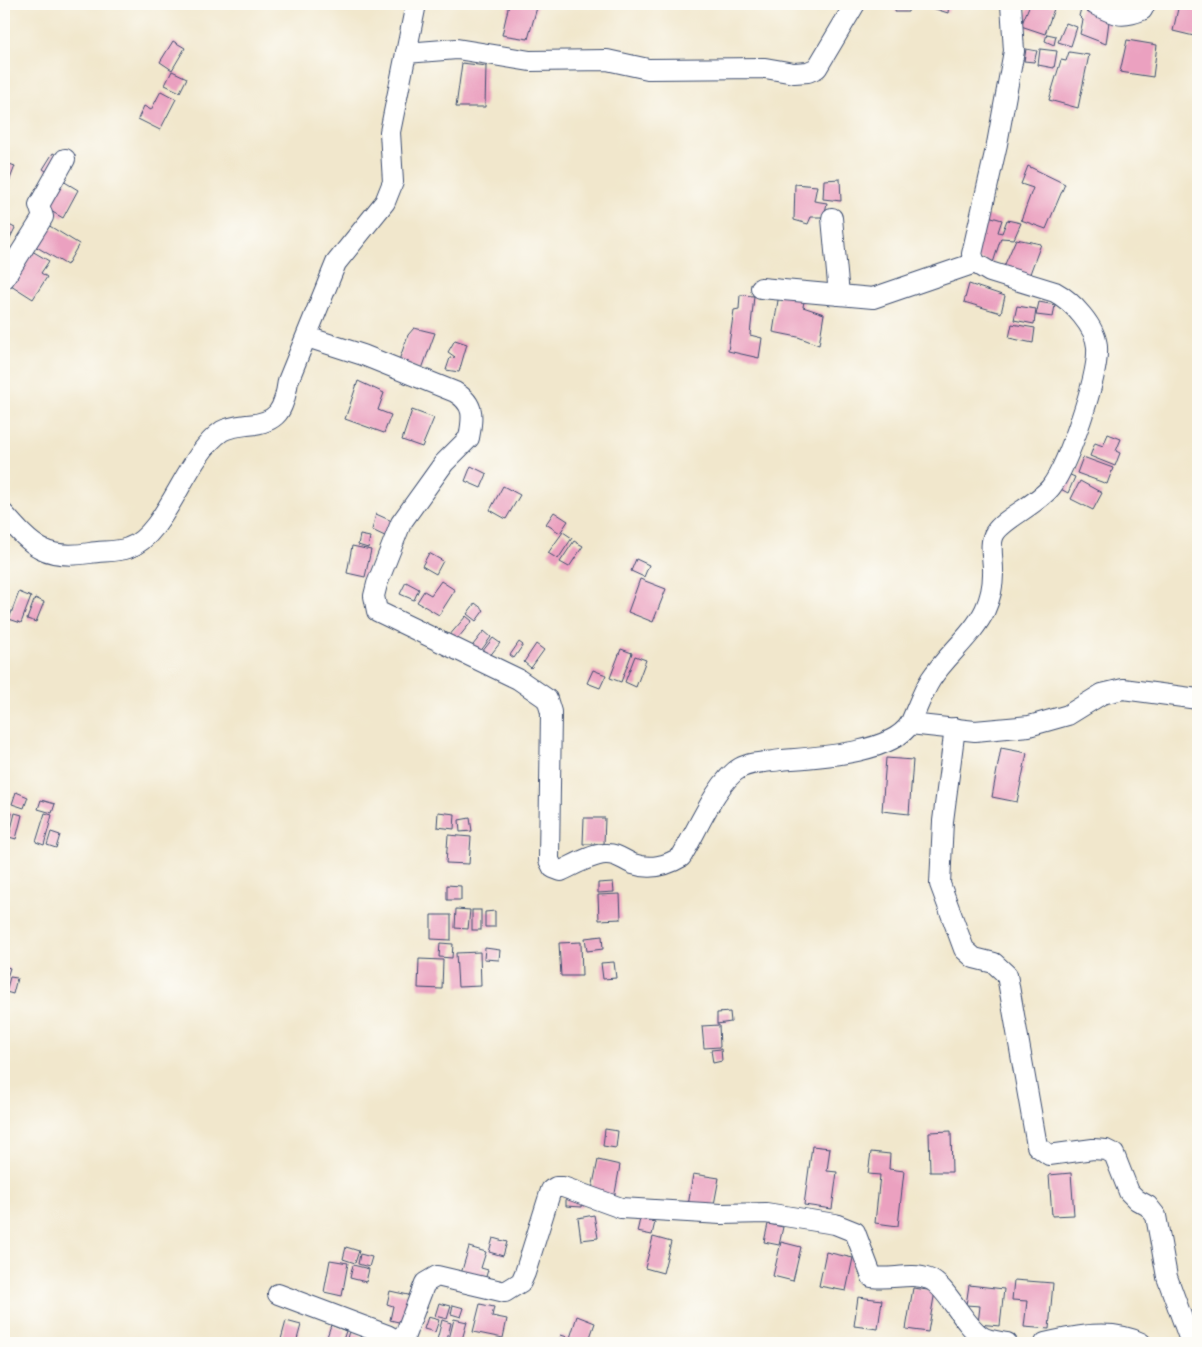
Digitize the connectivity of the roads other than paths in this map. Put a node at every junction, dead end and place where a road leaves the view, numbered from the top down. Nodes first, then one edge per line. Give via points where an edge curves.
1 (416, 4) edge
2 (855, 4) edge
3 (1011, 4) edge
4 (1094, 4) edge
5 (1145, 4) edge
6 (406, 53) junction
7 (65, 159) dead end
8 (832, 218) dead end
9 (974, 263) junction
10 (4, 279) edge
11 (761, 288) dead end
12 (839, 295) junction
13 (307, 337) junction
14 (4, 514) edge
15 (1198, 699) edge
16 (910, 724) junction
17 (954, 728) junction
18 (278, 1294) dead end
19 (402, 1343) edge
20 (1007, 1343) edge
21 (1045, 1343) edge
22 (1141, 1343) edge
23 (1191, 1343) edge

1 - 6 street
2 - 6 street via 817,68 808,72 765,68 648,69 607,60 530,61 457,49
3 - 9 street via 1014,51 998,144 973,243
4 - 5 street via 1115,14 1129,16 1142,10
6 - 13 street via 390,132 393,182 385,202 336,262
7 - 10 street via 39,205 43,217
8 - 12 street
9 - 12 street via 882,297
9 - 16 street via 990,272 1064,297 1093,332 1096,360 1082,422 1054,482 1036,501 996,531 992,541 992,582 984,612 931,680
11 - 12 street
13 - 14 street via 288,381 280,412 272,420 222,431 198,456 147,537 128,548 66,557 45,551 24,538
13 - 16 street via 363,355 467,399 471,410 469,438 444,464 400,523 377,584 374,604 377,611 518,679 547,699 551,712 549,860 553,868 561,871 604,854 620,856 632,864 652,868 670,863 681,856 727,778 741,767 859,750 898,738
15 - 17 street via 1123,689 1102,694 1068,715 1029,726 975,732
16 - 17 street
17 - 23 street via 943,821 940,884 964,949 974,958 994,963 1007,975 1037,1146 1049,1155 1093,1149 1114,1154 1129,1192 1156,1216 1167,1277
18 - 19 street
19 - 20 street via 430,1278 437,1276 505,1292 521,1282 533,1254 551,1190 563,1187 621,1208 766,1214 835,1224 855,1232 872,1278 887,1280 911,1275 931,1279 982,1337
21 - 22 street via 1102,1334 1130,1337

